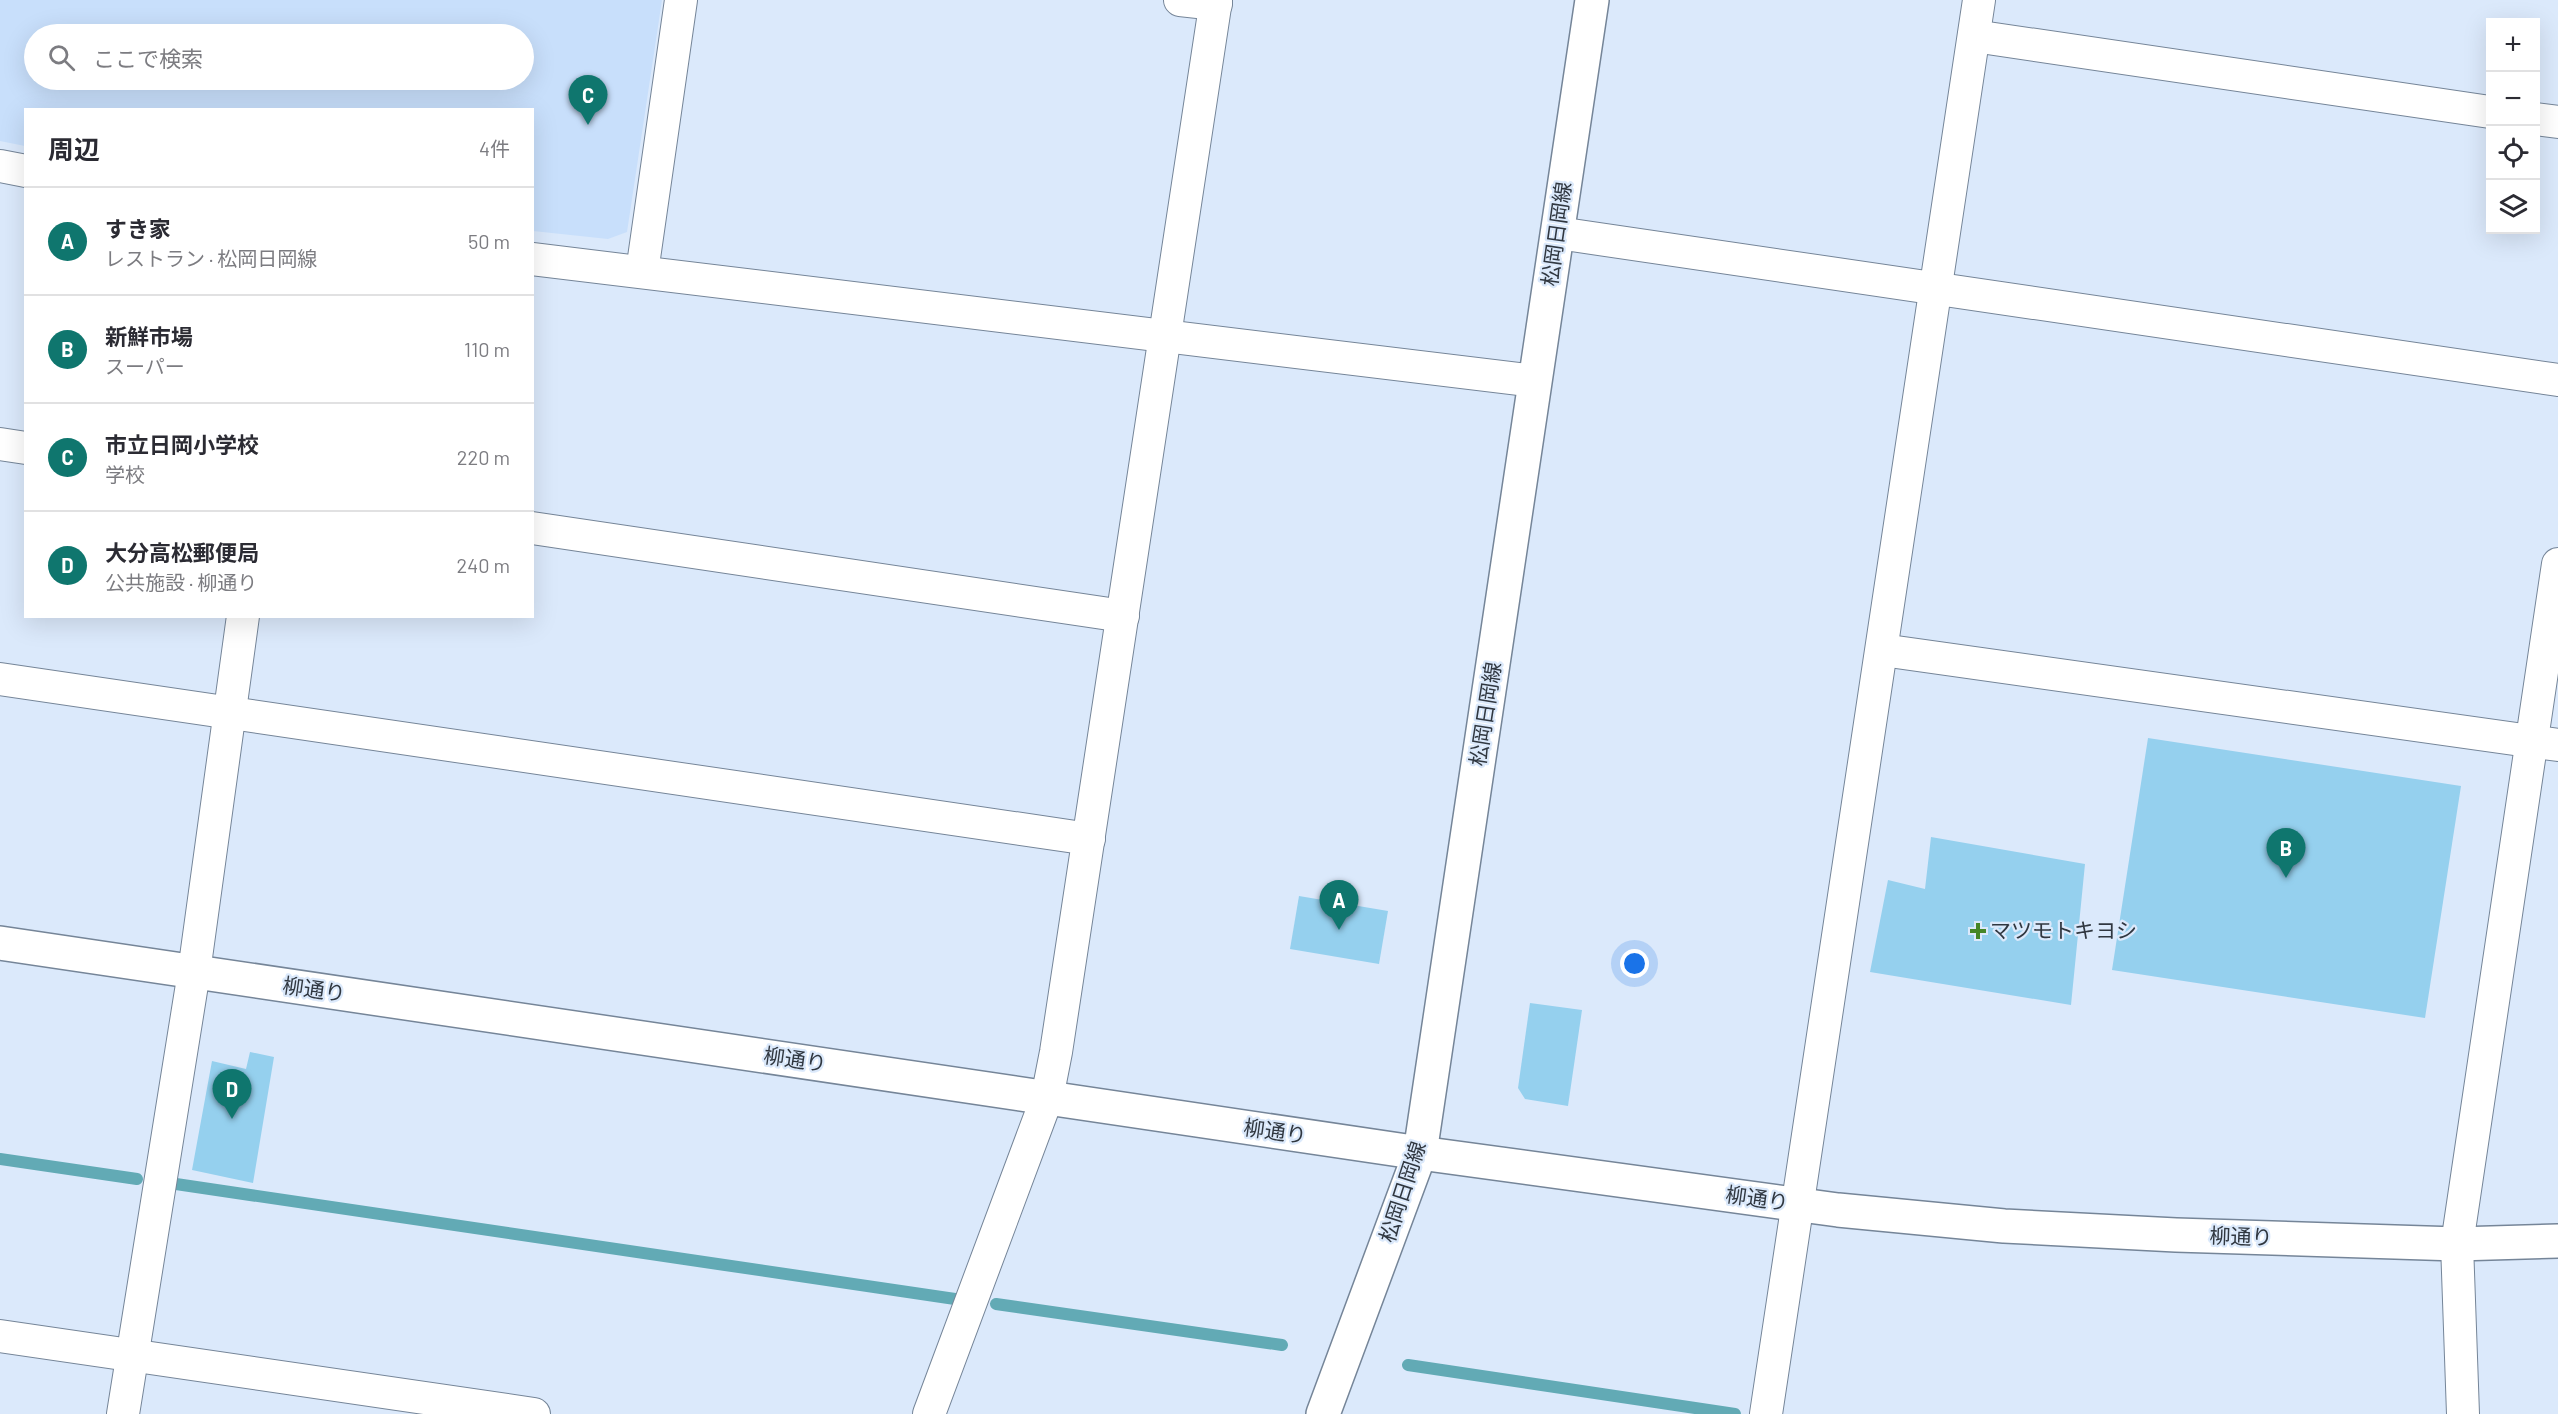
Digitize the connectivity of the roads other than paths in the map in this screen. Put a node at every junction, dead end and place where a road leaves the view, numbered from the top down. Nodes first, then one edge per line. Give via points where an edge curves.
1 (681, 0) edge
2 (1180, 0) edge
3 (1592, 0) edge
4 (1979, 0) edge
5 (1216, 2) edge
6 (1974, 36) junction
7 (2486, 111) edge
8 (2540, 120) edge
9 (2558, 122) edge
10 (0, 165) edge
11 (24, 171) edge
12 (1558, 233) junction
13 (534, 259) edge
14 (642, 272) junction
15 (1936, 288) junction
16 (1166, 336) junction
17 (2558, 380) edge
18 (1535, 381) junction
19 (0, 444) edge
20 (24, 448) edge
21 (534, 528) edge
22 (2558, 564) edge
23 (1123, 616) junction
24 (243, 618) edge
25 (1882, 650) junction
26 (0, 680) edge
27 (230, 713) junction
28 (2545, 743) edge
29 (1089, 839) junction
30 (0, 943) edge
31 (194, 972) junction
32 (1047, 1098) junction
33 (1420, 1153) junction
34 (1798, 1205) junction
35 (2558, 1241) edge
36 (2457, 1244) junction
37 (0, 1336) edge
38 (132, 1356) junction
39 (123, 1414) edge
40 (534, 1414) edge
41 (929, 1414) edge
42 (1323, 1414) edge
43 (1766, 1414) edge
44 (2463, 1414) edge

1 - 14 street
2 - 5 street
3 - 12 street, 松岡日岡線
4 - 6 street
5 - 16 street
6 - 7 street
6 - 15 street
8 - 9 street
10 - 11 street
12 - 15 street
12 - 18 street, 松岡日岡線
13 - 14 street
14 - 16 street
15 - 17 street
15 - 25 street
16 - 18 street
16 - 23 street
18 - 33 street, 松岡日岡線
19 - 20 street
21 - 23 street
22 - 28 street
23 - 29 street
24 - 27 street
25 - 28 street
25 - 34 street
26 - 27 street
27 - 29 street
27 - 31 street
28 - 36 street
29 - 32 street
30 - 31 street, 柳通り
31 - 32 street, 柳通り
31 - 38 street
32 - 33 street, 柳通り
32 - 41 street
33 - 34 street, 柳通り
33 - 42 street, 松岡日岡線
34 - 36 street, 柳通り via 2004,1226
34 - 43 street
35 - 36 street, 柳通り
36 - 44 street
37 - 38 street
38 - 39 street
38 - 40 street

